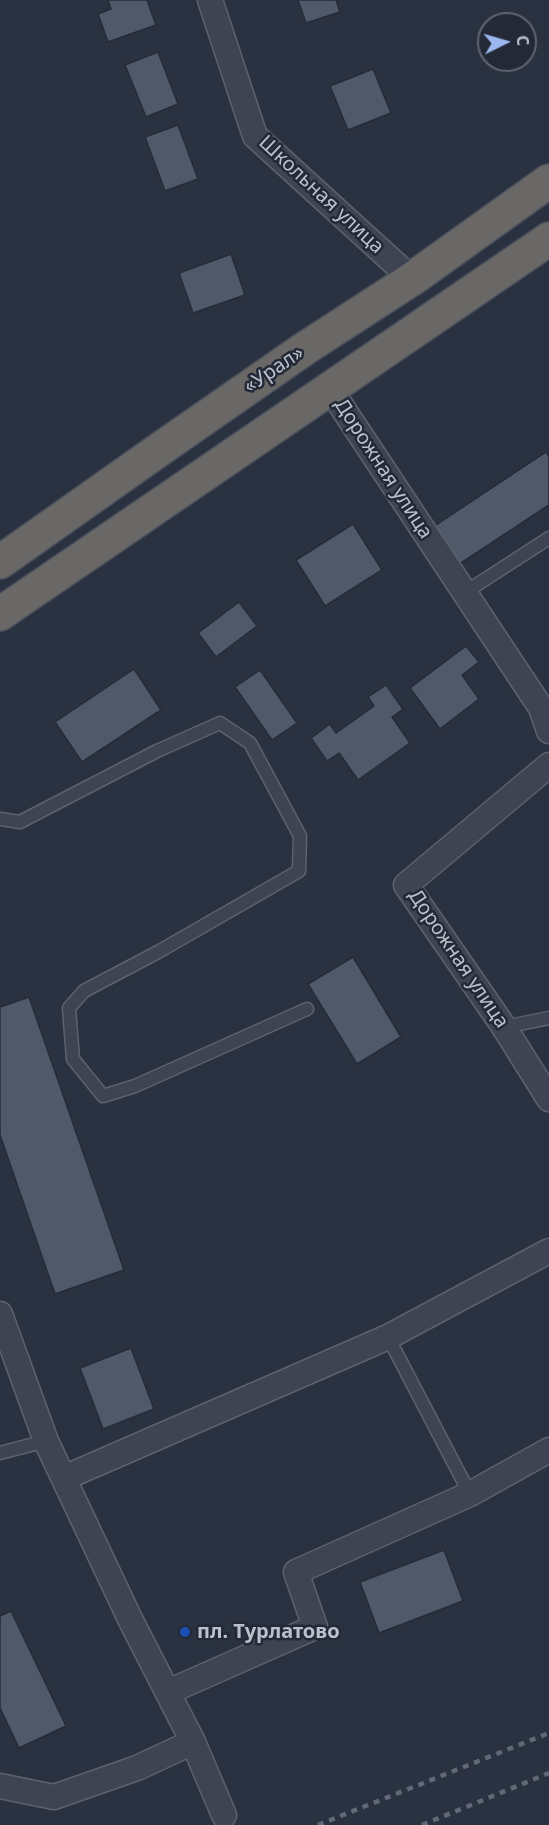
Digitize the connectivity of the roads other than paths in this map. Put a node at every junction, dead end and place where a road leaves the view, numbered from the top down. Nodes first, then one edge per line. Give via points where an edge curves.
1 (210, 0) edge
2 (549, 181) edge
3 (549, 239) edge
4 (412, 279) junction
5 (330, 389) junction
6 (549, 538) edge
7 (0, 562) edge
8 (464, 593) junction
9 (0, 614) edge
10 (545, 706) edge
11 (549, 731) edge
12 (549, 765) edge
13 (0, 819) edge
14 (307, 1009) dead end
15 (549, 1018) edge
16 (504, 1027) junction
17 (549, 1099) edge
18 (549, 1251) edge
19 (0, 1314) edge
20 (388, 1337) junction
21 (46, 1441) junction
22 (549, 1450) edge
23 (0, 1453) edge
24 (64, 1478) junction
25 (470, 1494) junction
26 (168, 1692) junction
27 (193, 1742) junction
28 (0, 1786) edge
29 (226, 1820) edge

1 - 4 street, Школьная улица via 255,136
2 - 4 highway, «Урал»
3 - 5 highway
4 - 7 highway, «Урал» via 304,349
5 - 8 street, Дорожная улица
5 - 9 highway
6 - 8 lane
8 - 10 street, Дорожная улица
10 - 11 street, Дорожная улица
12 - 16 street, Дорожная улица via 406,885
13 - 14 lane via 20,822 220,723 250,743 300,836 298,871 84,991 69,1008 73,1059 103,1096 135,1086
15 - 16 lane
16 - 17 street, Дорожная улица
18 - 20 street
19 - 21 street
20 - 24 street
20 - 25 lane
21 - 23 lane
21 - 24 street
22 - 25 street
24 - 26 street
25 - 26 street via 296,1572 315,1627
26 - 27 street
27 - 28 street via 137,1768 54,1797
27 - 29 street

